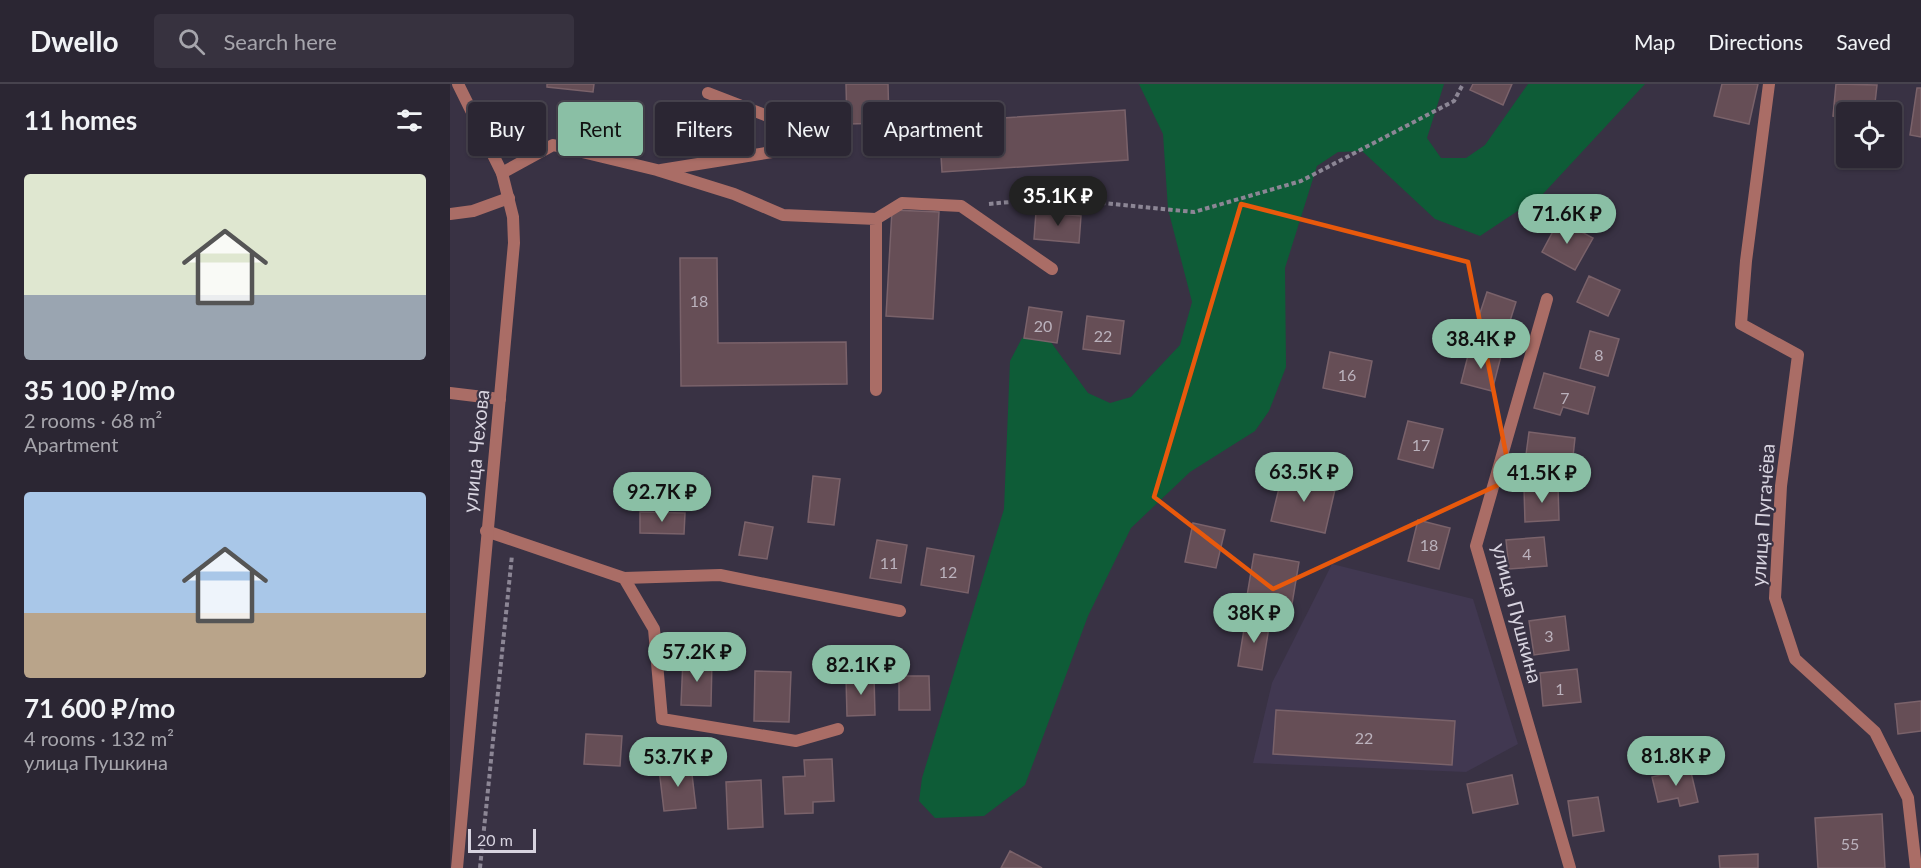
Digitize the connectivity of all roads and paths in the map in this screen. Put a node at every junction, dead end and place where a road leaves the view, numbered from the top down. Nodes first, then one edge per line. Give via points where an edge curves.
1 (458, 84) edge
2 (1463, 84) edge
3 (1769, 84) edge
4 (708, 93) dead end
5 (657, 170) junction
6 (502, 173) junction
7 (509, 198) junction
8 (961, 206) junction
9 (450, 214) edge
10 (876, 219) junction
11 (1052, 269) dead end
12 (1546, 299) dead end
13 (876, 390) dead end
14 (450, 393) edge
15 (500, 399) junction
16 (486, 531) junction
17 (513, 540) junction
18 (624, 578) junction
19 (900, 611) dead end
20 (838, 729) dead end
21 (457, 868) edge
22 (480, 868) edge
23 (1570, 868) edge
24 (1916, 868) edge

1 - 6 street, улица Чехова
2 - 8 path via 1454,101 1301,181 1194,212 1052,198
3 - 24 street, улица Пугачёва via 1741,324 1798,355 1781,486 1775,598 1795,659 1875,732 1908,798
4 - 5 street via 809,132 772,152
5 - 6 street via 553,145
5 - 10 street via 734,194 783,216
6 - 7 street, улица Чехова
7 - 9 street via 473,211
7 - 15 street, улица Чехова via 513,243
8 - 10 street via 902,203
8 - 11 street
10 - 13 street
12 - 23 street, улица Пушкина via 1476,546
14 - 15 street
15 - 16 street, улица Чехова
16 - 17 street
16 - 21 street, улица Чехова
17 - 18 street
17 - 22 path
18 - 19 street via 720,575
18 - 20 street via 654,629 662,719 795,741

